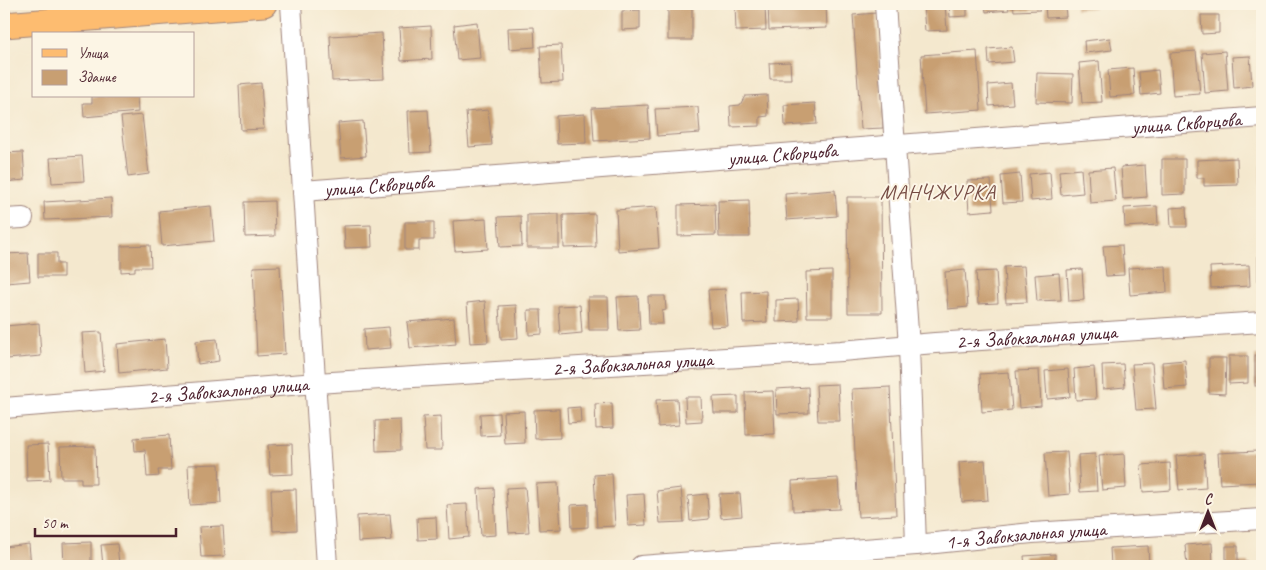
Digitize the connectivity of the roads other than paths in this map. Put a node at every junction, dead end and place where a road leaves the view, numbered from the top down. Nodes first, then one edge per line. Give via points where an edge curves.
1 (264, 4) edge
2 (291, 4) edge
3 (885, 4) edge
4 (4, 25) edge
5 (1262, 117) edge
6 (895, 145) junction
7 (303, 191) junction
8 (1262, 322) edge
9 (909, 346) junction
10 (316, 384) junction
11 (4, 408) edge
12 (1262, 518) edge
13 (916, 545) junction
14 (327, 566) edge
15 (641, 566) edge

1 - 4 main road
2 - 7 street
3 - 6 street
5 - 6 street, улица Скворцова
6 - 7 street, улица Скворцова
6 - 9 street
7 - 10 street
8 - 9 street, 2-я Завокзальная улица
9 - 10 street, 2-я Завокзальная улица
9 - 13 street
10 - 11 street, 2-я Завокзальная улица
10 - 14 street
12 - 13 street, 1-я Завокзальная улица via 1032,533
13 - 15 street, 1-я Завокзальная улица

